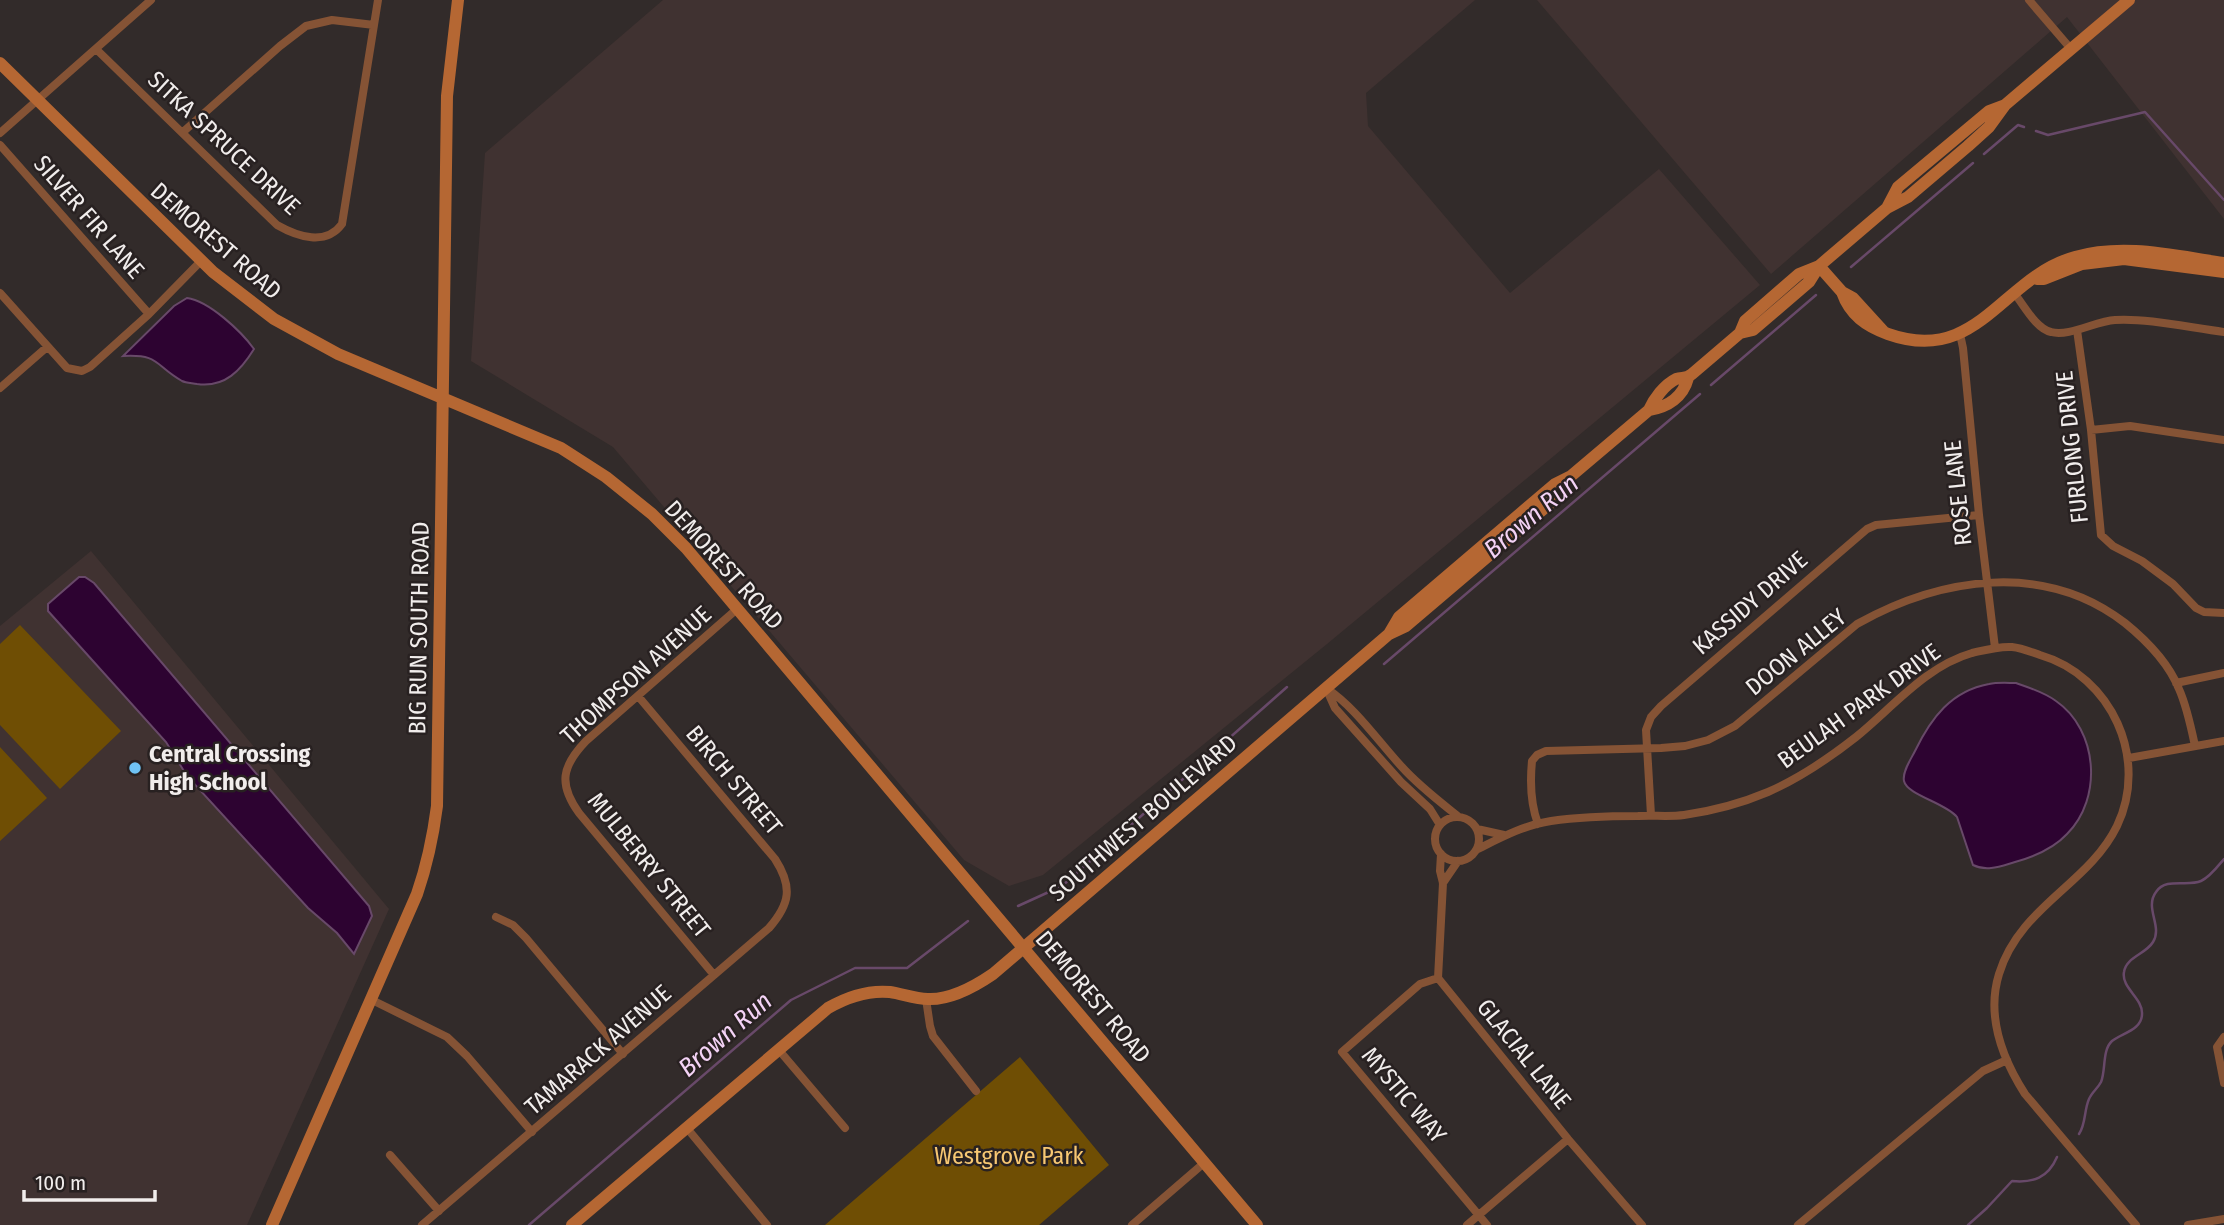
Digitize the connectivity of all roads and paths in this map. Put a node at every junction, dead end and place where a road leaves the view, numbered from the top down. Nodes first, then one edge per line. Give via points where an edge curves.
1 (151, 0) edge
2 (378, 0) edge
3 (458, 0) edge
4 (2029, 0) edge
5 (2129, 0) edge
6 (374, 25) junction
7 (96, 49) junction
8 (2071, 49) junction
9 (0, 63) edge
10 (37, 101) junction
11 (183, 132) junction
12 (0, 133) edge
13 (0, 145) edge
14 (201, 261) junction
15 (2224, 263) edge
16 (1819, 266) junction
17 (2224, 272) edge
18 (2033, 279) junction
19 (0, 293) edge
20 (2014, 293) junction
21 (149, 314) junction
22 (2077, 330) junction
23 (2224, 332) edge
24 (1960, 334) junction
25 (47, 347) junction
26 (0, 388) edge
27 (444, 399) junction
28 (2091, 430) junction
29 (2224, 440) edge
30 (1979, 515) junction
31 (1987, 583) junction
32 (737, 609) junction
33 (2224, 613) edge
34 (1995, 648) junction
35 (2224, 673) edge
36 (2176, 683) junction
37 (1326, 688) junction
38 (638, 696) junction
39 (2224, 741) edge
40 (2195, 746) junction
41 (1647, 748) junction
42 (2129, 758) junction
43 (565, 774) joint
44 (1651, 815) junction
45 (1460, 817) junction
46 (1538, 824) junction
47 (1440, 825) junction
48 (1477, 829) junction
49 (1504, 835) junction
50 (1476, 850) junction
51 (1441, 854) junction
52 (1458, 861) junction
53 (1443, 883) junction
54 (788, 894) joint
55 (496, 917) dead end
56 (1024, 948) junction
57 (714, 975) junction
58 (1438, 978) junction
59 (926, 999) junction
60 (372, 1000) junction
61 (2224, 1037) edge
62 (778, 1049) junction
63 (623, 1054) junction
64 (2007, 1060) junction
65 (2224, 1083) edge
66 (976, 1091) dead end
67 (686, 1128) junction
68 (845, 1128) dead end
69 (531, 1132) junction
70 (1568, 1139) junction
71 (390, 1155) dead end
72 (1204, 1163) junction
73 (439, 1211) junction
74 (1479, 1215) junction
75 (2224, 1219) edge
76 (573, 1224) edge
77 (272, 1225) edge
78 (422, 1225) edge
79 (767, 1225) edge
80 (1132, 1225) edge
81 (1257, 1225) edge
82 (1467, 1225) edge
83 (1487, 1225) edge
84 (1642, 1225) edge
85 (1798, 1225) edge
86 (2140, 1225) edge
87 (2189, 1225) edge

1 - 7 street
2 - 6 street
3 - 27 street, BIG RUN SOUTH ROAD via 447,109
4 - 8 street
5 - 8 street, SOUTHWEST BOULEVARD
6 - 11 street via 332,20 306,26
6 - 11 street, SITKA SPRUCE DRIVE via 342,224 336,232 315,238 277,225
7 - 10 street
7 - 11 street, SITKA SPRUCE DRIVE
8 - 16 street, SOUTHWEST BOULEVARD via 2004,105 1979,137
9 - 10 street, DEMOREST ROAD
10 - 12 street
10 - 14 street, DEMOREST ROAD
13 - 21 street, SILVER FIR LANE
14 - 21 street
14 - 27 street, DEMOREST ROAD via 274,319 338,354
15 - 18 street via 2116,250 2074,257
16 - 24 street via 1885,333 1929,341
16 - 37 street, SOUTHWEST BOULEVARD via 1799,274 1688,378 1675,380 1655,397 1650,410 1399,617 1388,634
17 - 18 street via 2124,259 2082,264
18 - 20 street
19 - 25 street
20 - 22 street via 2043,329 2059,333
20 - 24 street
21 - 25 street via 82,371 67,368
22 - 23 street via 2096,322 2131,320
22 - 28 street, FURLONG DRIVE
24 - 30 street, ROSE LANE
25 - 26 street
27 - 32 street, DEMOREST ROAD via 561,448 606,477 677,539
27 - 60 street, BIG RUN SOUTH ROAD via 434,833 424,875
28 - 29 street via 2130,426
28 - 33 street, FURLONG DRIVE via 2101,535 2173,584 2196,608
30 - 31 street, ROSE LANE
30 - 41 street, KASSIDY DRIVE via 1867,529 1661,706 1646,730
31 - 34 street, ROSE LANE
31 - 36 street, DOON ALLEY via 2033,583 2084,598 2138,634
31 - 41 street, DOON ALLEY via 1933,592 1873,615 1735,726 1685,746
32 - 38 street, THOMPSON AVENUE
32 - 56 street, DEMOREST ROAD
34 - 42 street, BEULAH PARK DRIVE via 2047,656 2082,676 2118,722
34 - 44 street, BEULAH PARK DRIVE via 1971,653 1924,678 1803,776 1728,806 1684,815
35 - 36 street
36 - 40 street, DOON ALLEY
37 - 45 street via 1344,700 1402,768
37 - 47 street via 1335,708
37 - 56 street, SOUTHWEST BOULEVARD
38 - 43 street, THOMPSON AVENUE via 573,755
38 - 54 street, BIRCH STREET via 775,859 786,878
39 - 40 street
40 - 42 street
41 - 44 street, KASSIDY DRIVE
41 - 46 street, DOON ALLEY via 1537,755 1531,770
42 - 64 street, BEULAH PARK DRIVE via 2126,804 2108,845 2030,920 2004,961 1994,1013
43 - 57 street, MULBERRY STREET via 568,795 579,813
44 - 46 street, BEULAH PARK DRIVE
45 - 47 street
45 - 48 street
46 - 49 street, BEULAH PARK DRIVE
47 - 51 street via 1435,838
48 - 49 street
48 - 50 street
49 - 50 street, BEULAH PARK DRIVE
50 - 52 street
51 - 52 street
51 - 53 street
52 - 53 street
53 - 58 street
54 - 57 street, TAMARACK AVENUE via 769,928
55 - 63 street via 526,938
56 - 59 street, SOUTHWEST BOULEVARD via 971,988
56 - 72 street, DEMOREST ROAD
57 - 63 street, TAMARACK AVENUE
58 - 70 street, GLACIAL LANE
58 - 74 street, MYSTIC WAY via 1420,984 1342,1052
59 - 62 street, SOUTHWEST BOULEVARD via 888,992 845,999 815,1017
59 - 66 street via 933,1036
60 - 69 street via 447,1037
60 - 77 street, BIG RUN SOUTH ROAD
61 - 65 street via 2217,1047
62 - 67 street, SOUTHWEST BOULEVARD
62 - 68 street
63 - 69 street, TAMARACK AVENUE
64 - 85 street via 1983,1071
64 - 86 street, BEULAH PARK DRIVE via 2037,1109
67 - 76 street, SOUTHWEST BOULEVARD
67 - 79 street
69 - 73 street, TAMARACK AVENUE
70 - 74 street
70 - 84 street, GLACIAL LANE
71 - 73 street
72 - 80 street
72 - 81 street, DEMOREST ROAD
73 - 78 street, TAMARACK AVENUE
74 - 82 street
74 - 83 street, MYSTIC WAY
75 - 87 street

